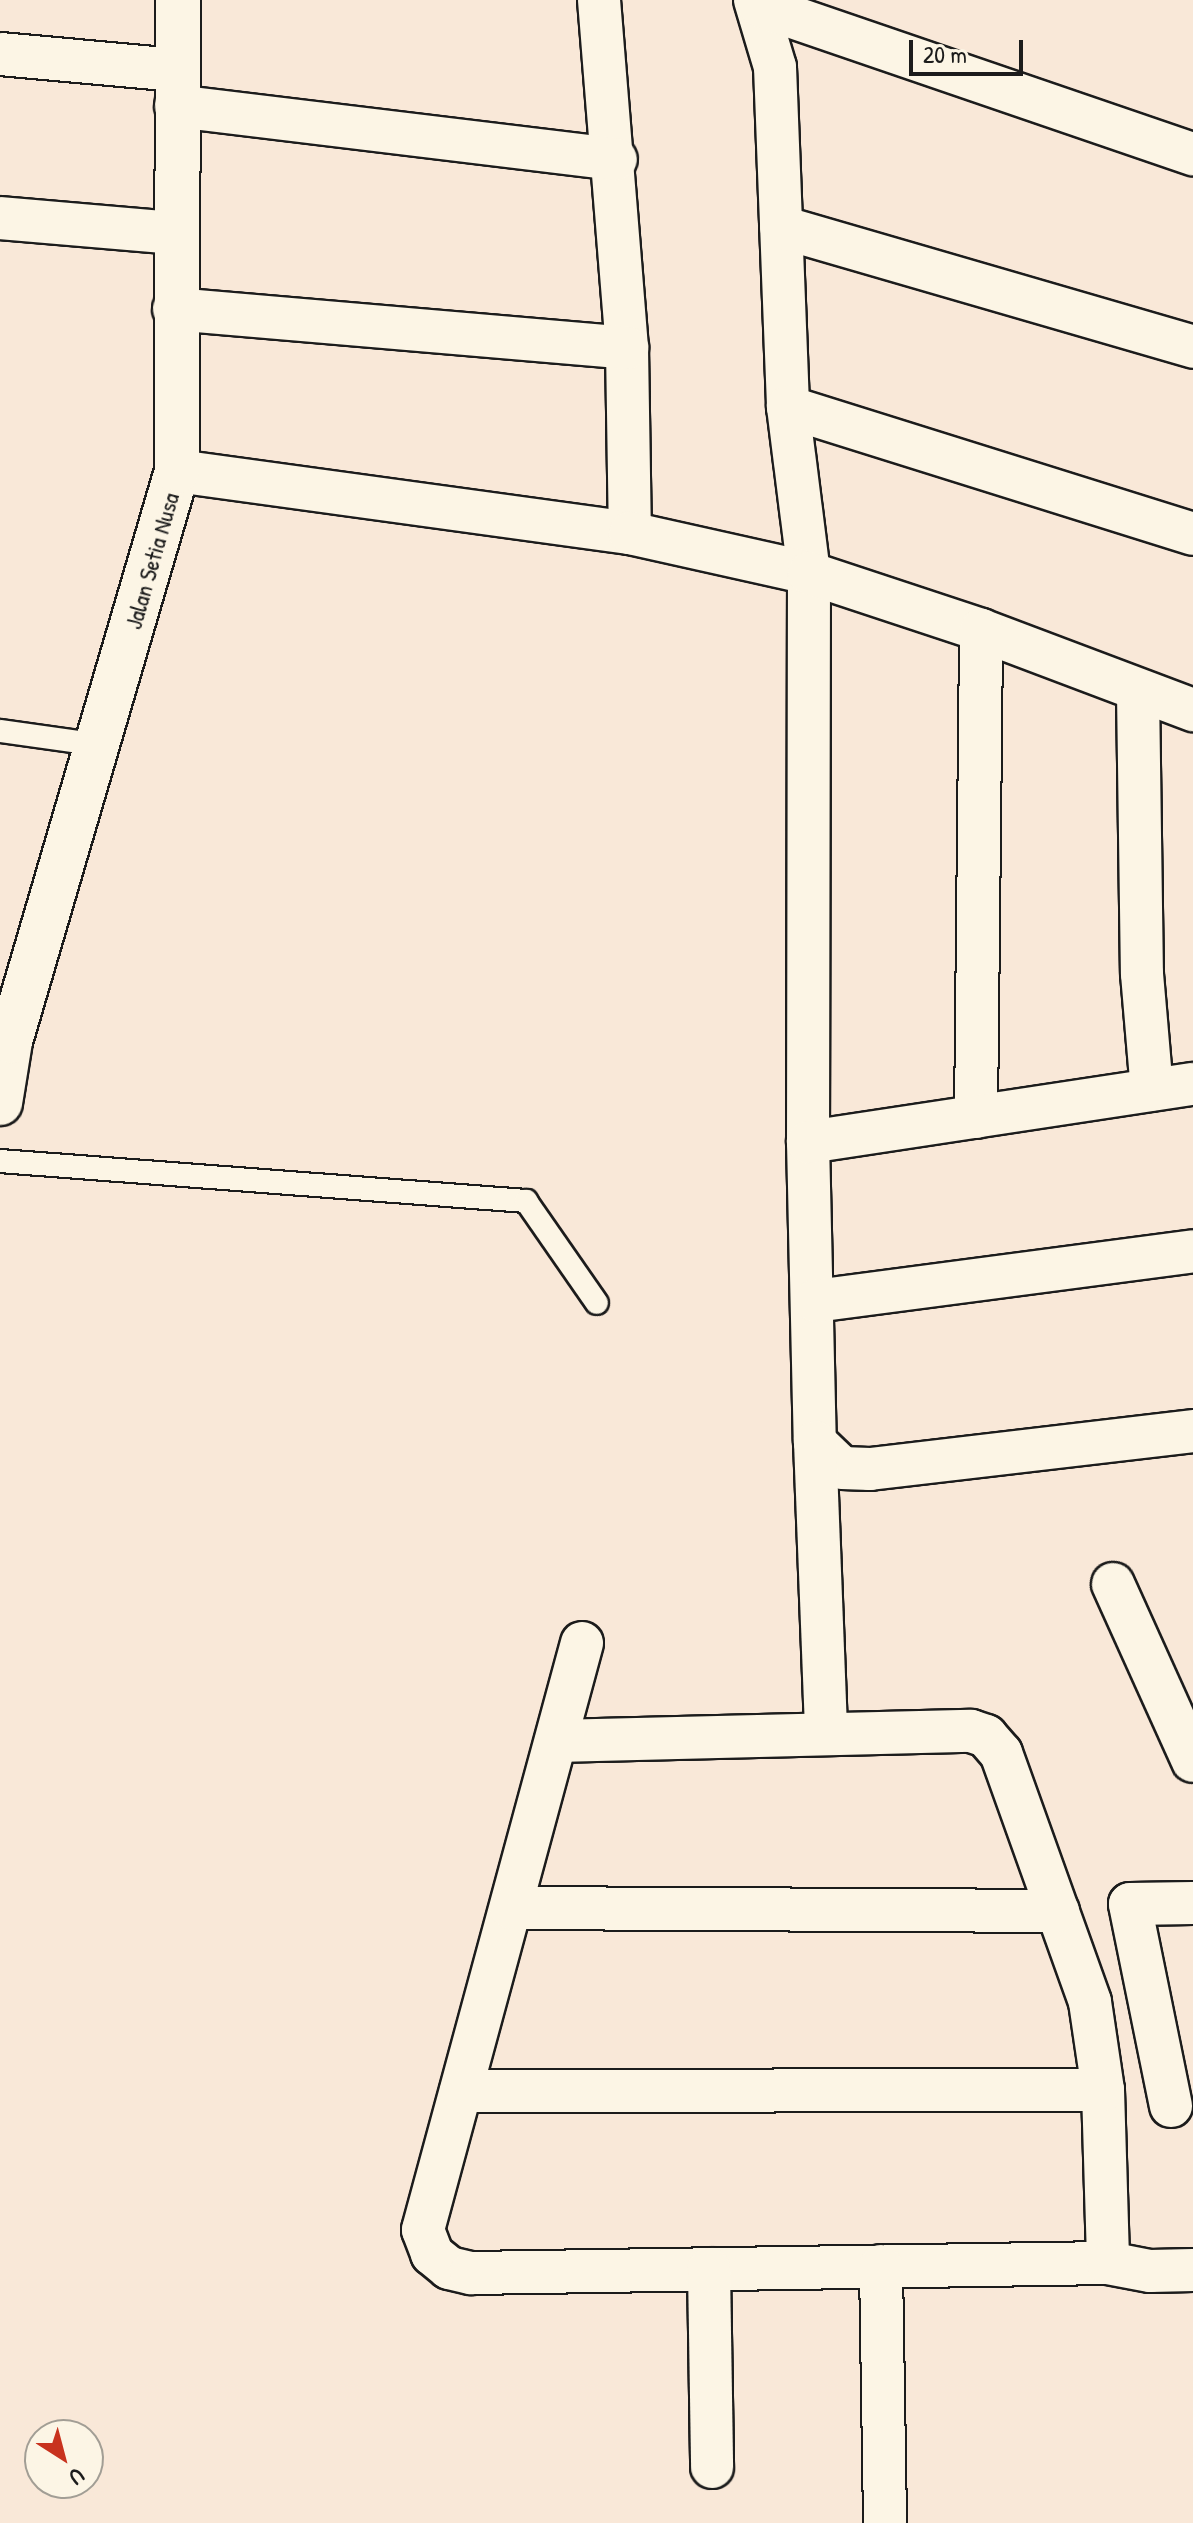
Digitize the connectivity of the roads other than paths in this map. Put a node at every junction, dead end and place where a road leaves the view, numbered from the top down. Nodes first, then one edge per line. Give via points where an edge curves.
1 (178, 0) edge
2 (599, 0) edge
3 (758, 2) edge
4 (0, 54) edge
5 (177, 88) junction
6 (1193, 154) edge
7 (616, 159) junction
8 (0, 218) edge
9 (781, 227) junction
10 (175, 233) junction
11 (174, 309) junction
12 (1193, 347) edge
13 (627, 348) junction
14 (788, 407) junction
15 (177, 471) junction
16 (630, 533) junction
17 (1193, 534) edge
18 (809, 573) junction
19 (981, 630) junction
20 (1138, 692) junction
21 (1193, 710) edge
22 (0, 731) edge
23 (101, 745) junction
24 (1193, 1084) edge
25 (1152, 1090) junction
26 (0, 1103) edge
27 (976, 1117) junction
28 (808, 1142) junction
29 (0, 1161) edge
30 (1193, 1251) edge
31 (815, 1301) junction
32 (597, 1303) dead end
33 (1193, 1431) edge
34 (815, 1442) junction
35 (1113, 1584) dead end
36 (582, 1643) dead end
37 (826, 1734) junction
38 (556, 1741) junction
39 (1193, 1761) edge
40 (1193, 1903) edge
41 (511, 1908) junction
42 (1058, 1911) junction
43 (1103, 2090) junction
44 (461, 2091) junction
45 (1171, 2106) dead end
46 (1108, 2263) junction
47 (881, 2266) junction
48 (709, 2269) junction
49 (1193, 2270) edge
50 (712, 2467) dead end
51 (885, 2523) edge

1 - 5 street, Jalan Setia Nusa
2 - 7 street
3 - 6 street
3 - 9 street via 775,67
4 - 5 street
5 - 7 street
5 - 10 street, Jalan Setia Nusa
7 - 13 street
8 - 10 street
9 - 12 street
9 - 14 street
10 - 11 street, Jalan Setia Nusa
11 - 13 street
11 - 15 street, Jalan Setia Nusa
13 - 16 street
14 - 17 street
14 - 18 street
15 - 16 street
15 - 23 street, Jalan Setia Nusa
16 - 18 street
18 - 19 street
18 - 28 street
19 - 20 street
19 - 27 street
20 - 21 street
20 - 25 street via 1142,974
22 - 23 lane
23 - 26 street, Jalan Setia Nusa via 10,1041
24 - 25 street
25 - 27 street
27 - 28 street
28 - 31 street
29 - 32 lane via 526,1201
30 - 31 street
31 - 34 street
33 - 34 street via 870,1469 842,1468
34 - 37 street
35 - 39 street
36 - 38 street
37 - 38 street
37 - 42 street via 971,1731 986,1736 1001,1753
38 - 41 street
40 - 45 street via 1130,1904
41 - 42 street
41 - 44 street
42 - 43 street via 1090,2002
43 - 44 street
43 - 46 street
44 - 48 street via 423,2230 432,2254 449,2268 471,2273
46 - 47 street
46 - 49 street via 1150,2271
47 - 48 street
47 - 51 street
48 - 50 street

